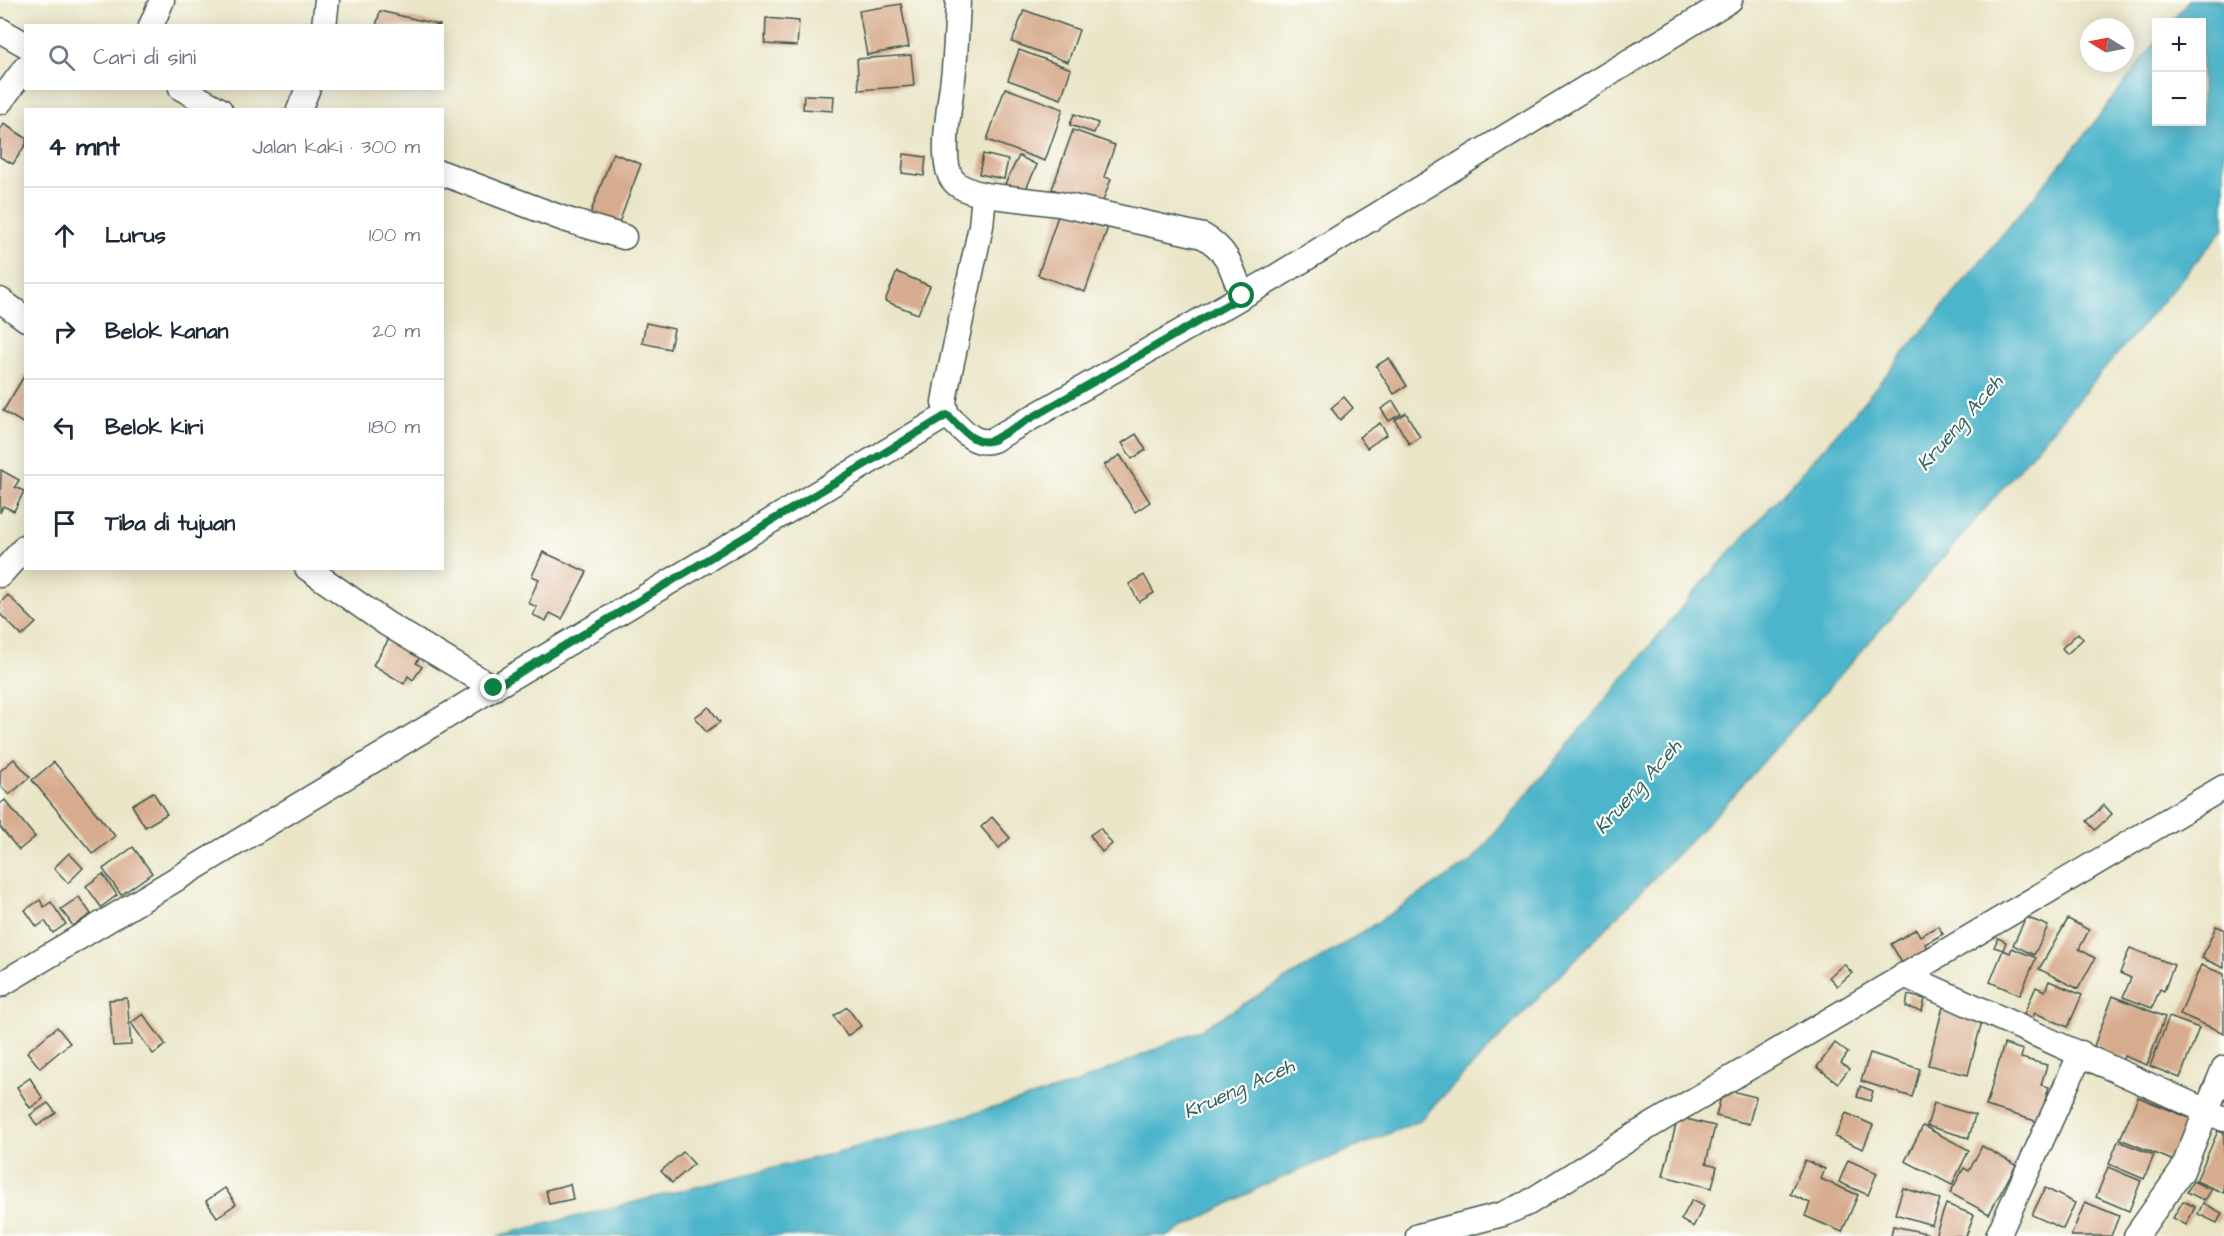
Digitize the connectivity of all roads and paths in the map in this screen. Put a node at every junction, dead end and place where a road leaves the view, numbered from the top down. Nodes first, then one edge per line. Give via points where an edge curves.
1 (162, 0) edge
2 (327, 0) edge
3 (958, 0) edge
4 (1730, 0) edge
5 (153, 24) edge
6 (324, 24) edge
7 (0, 30) edge
8 (24, 44) edge
9 (24, 70) edge
10 (185, 90) edge
11 (307, 90) edge
12 (0, 102) edge
13 (217, 108) edge
14 (300, 108) edge
15 (444, 174) edge
16 (984, 195) junction
17 (624, 237) dead end
18 (1242, 296) junction
19 (0, 300) edge
20 (24, 318) edge
21 (947, 415) junction
22 (24, 548) edge
23 (310, 570) edge
24 (0, 575) edge
25 (494, 688) junction
26 (2224, 787) edge
27 (1904, 975) junction
28 (0, 985) edge
29 (2081, 1053) junction
30 (2224, 1068) edge
31 (2215, 1115) edge
32 (1418, 1236) edge
33 (1998, 1236) edge
34 (2136, 1236) edge

1 - 5 street
2 - 6 street
3 - 16 street via 948,120 948,172 963,189
4 - 18 street
7 - 8 street
9 - 12 street
10 - 13 street
11 - 14 street
15 - 17 street
16 - 18 street via 1059,204 1203,236 1226,255
16 - 21 street via 981,226 946,385
18 - 21 street via 993,440 977,442
19 - 20 street
21 - 25 street
22 - 24 street
23 - 25 street via 387,624
25 - 28 street
26 - 27 street
27 - 29 street
27 - 32 street via 1528,1203 1503,1214
29 - 31 street
29 - 33 street
30 - 31 street
31 - 34 street

